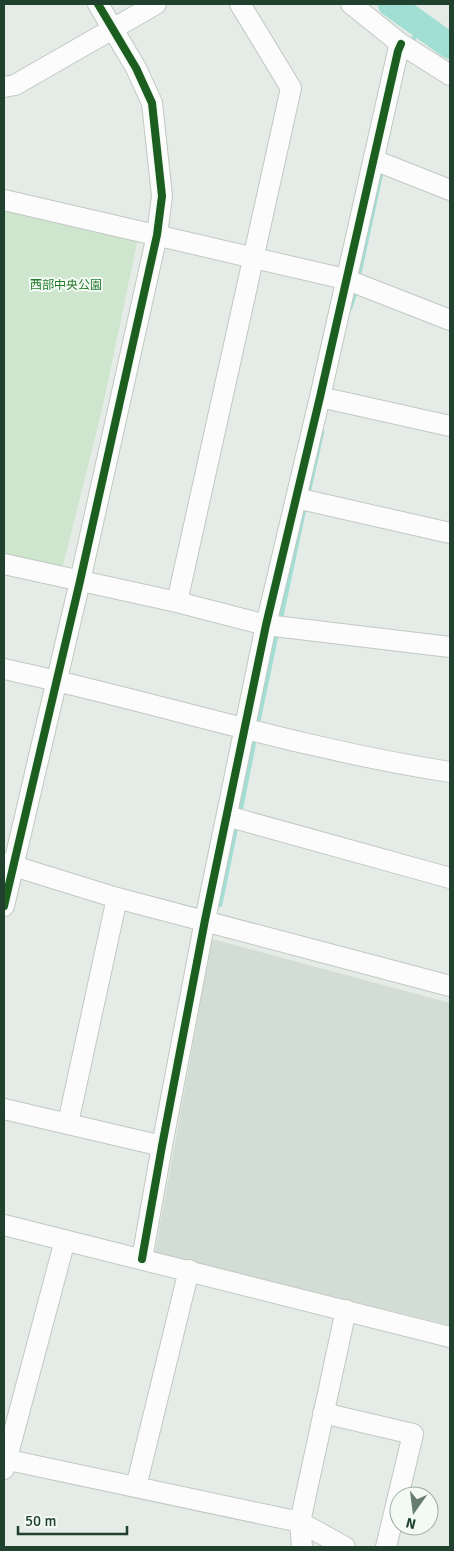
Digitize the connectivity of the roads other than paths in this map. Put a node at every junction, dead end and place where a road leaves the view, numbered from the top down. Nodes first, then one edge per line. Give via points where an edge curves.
1 (98, 4) edge
2 (156, 4) edge
3 (351, 4) edge
4 (250, 8) edge
5 (113, 28) junction
6 (402, 44) junction
7 (450, 75) edge
8 (4, 88) edge
9 (374, 160) junction
10 (450, 190) edge
11 (4, 200) edge
12 (157, 235) junction
13 (255, 257) junction
14 (346, 279) junction
15 (450, 320) edge
16 (320, 397) junction
17 (450, 426) edge
18 (296, 498) junction
19 (450, 533) edge
20 (4, 564) edge
21 (80, 581) junction
22 (177, 602) junction
23 (266, 624) junction
24 (450, 647) edge
25 (4, 669) edge
26 (56, 681) junction
27 (245, 729) junction
28 (450, 772) edge
29 (227, 816) junction
30 (8, 864) edge
31 (450, 878) edge
32 (117, 898) junction
33 (4, 906) edge
34 (205, 920) junction
35 (450, 986) edge
36 (4, 1109) edge
37 (68, 1123) junction
38 (162, 1146) junction
39 (4, 1225) edge
40 (65, 1240) junction
41 (142, 1259) junction
42 (189, 1270) junction
43 (346, 1310) junction
44 (450, 1336) edge
45 (323, 1412) junction
46 (5, 1462) edge
47 (136, 1487) junction
48 (300, 1522) junction
49 (302, 1547) edge
50 (345, 1547) edge
51 (386, 1547) edge

1 - 5 street
2 - 5 street
3 - 6 street
4 - 13 street via 291,88
5 - 8 street via 15,85
5 - 12 street via 152,103 162,196
6 - 7 street
6 - 9 street
9 - 10 street
9 - 14 street
11 - 12 street
12 - 13 street
12 - 21 street
13 - 14 street
13 - 22 street
14 - 15 street
14 - 16 street
16 - 17 street
16 - 18 street
18 - 19 street
18 - 23 street
20 - 21 street
21 - 22 street
21 - 26 street
22 - 23 street
23 - 24 street
23 - 27 street
25 - 26 street
26 - 27 street
26 - 30 street
27 - 28 street via 344,754
27 - 29 street
29 - 31 street
29 - 34 street
30 - 32 street
30 - 33 street
32 - 34 street
32 - 37 street
34 - 35 street
34 - 38 street
36 - 37 street
37 - 38 street
38 - 41 street
39 - 40 street
40 - 41 street
40 - 46 street
41 - 42 street
42 - 43 street
42 - 47 street
43 - 44 street
43 - 45 street
45 - 48 street
45 - 51 street via 413,1434
46 - 47 street
47 - 48 street
48 - 49 street
48 - 50 street

